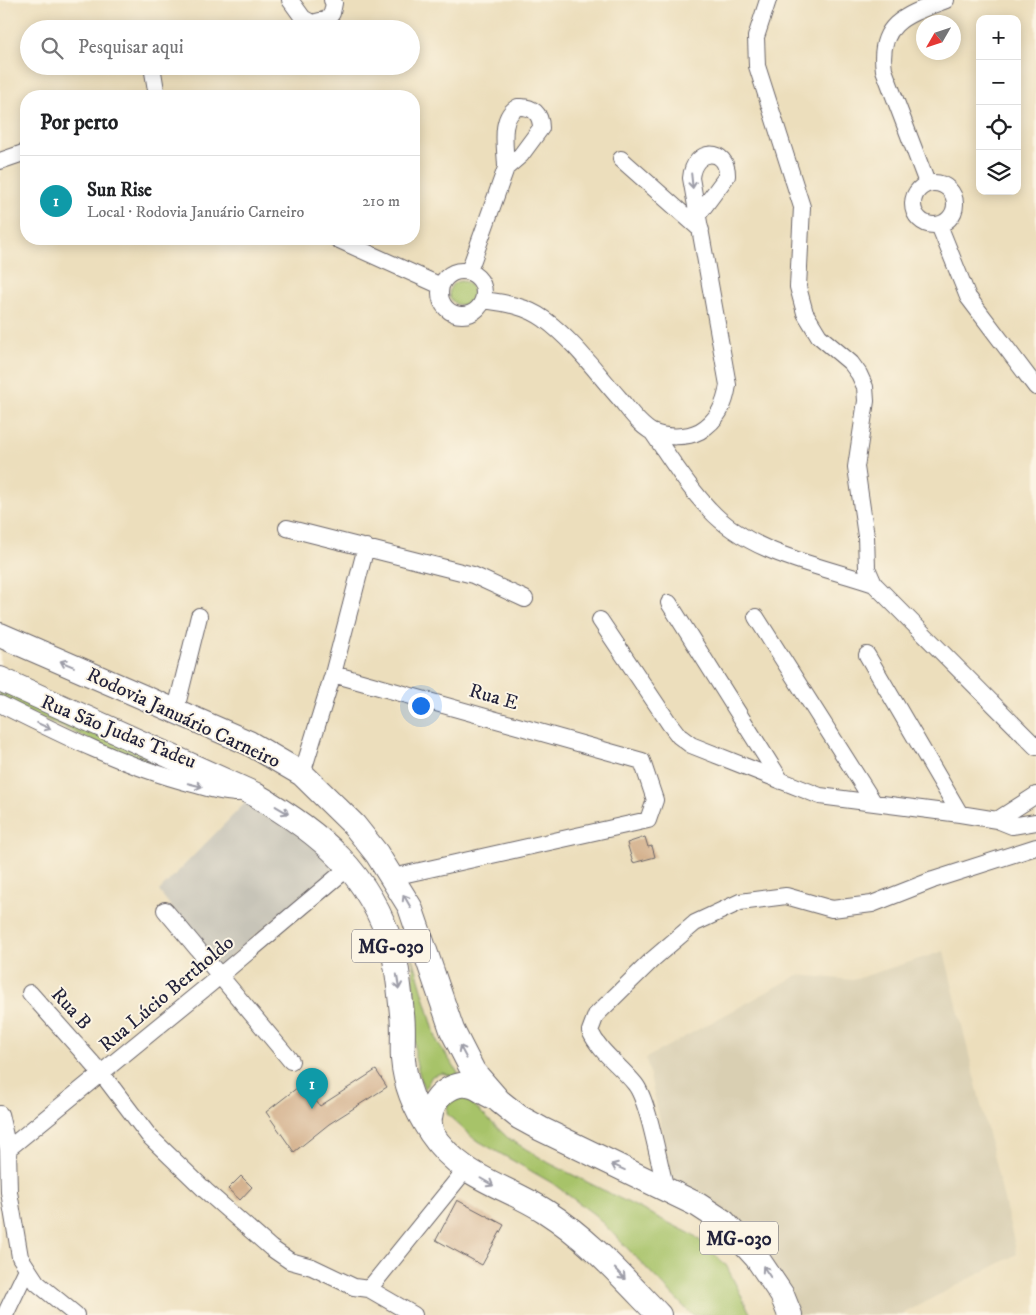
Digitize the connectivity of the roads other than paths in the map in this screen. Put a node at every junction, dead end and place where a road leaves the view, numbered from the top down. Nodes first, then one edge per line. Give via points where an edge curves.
1 (290, 0) edge
2 (332, 0) edge
3 (768, 0) edge
4 (946, 0) edge
5 (307, 20) edge
6 (324, 20) edge
7 (154, 75) edge
8 (156, 90) edge
9 (20, 154) edge
10 (621, 159) dead end
11 (0, 161) edge
12 (506, 168) dead end
13 (928, 183) junction
14 (939, 225) junction
15 (350, 245) edge
16 (469, 272) junction
17 (440, 286) junction
18 (484, 300) junction
19 (1036, 387) edge
20 (652, 432) junction
21 (287, 528) dead end
22 (366, 546) junction
23 (874, 584) junction
24 (525, 599) dead end
25 (669, 603) dead end
26 (199, 616) dead end
27 (756, 617) dead end
28 (600, 620) dead end
29 (0, 635) edge
30 (867, 655) dead end
31 (333, 674) junction
32 (0, 679) edge
33 (0, 704) edge
34 (176, 709) junction
35 (1036, 747) edge
36 (302, 774) junction
37 (781, 781) junction
38 (254, 794) junction
39 (1036, 795) edge
40 (874, 803) junction
41 (960, 814) junction
42 (998, 820) junction
43 (1036, 822) edge
44 (1036, 847) edge
45 (349, 867) junction
46 (393, 877) junction
47 (165, 910) dead end
48 (219, 977) junction
49 (30, 993) dead end
50 (290, 1061) dead end
51 (102, 1074) junction
52 (499, 1101) junction
53 (0, 1114) edge
54 (432, 1134) junction
55 (8, 1149) junction
56 (466, 1169) junction
57 (663, 1187) junction
58 (28, 1269) junction
59 (369, 1289) junction
60 (5, 1315) edge
61 (76, 1315) edge
62 (414, 1315) edge
63 (660, 1315) edge
64 (790, 1315) edge

1 - 5 street
2 - 6 street via 332,13
3 - 23 street via 756,37 757,66 802,207 798,287 805,313 819,336 850,363 865,387 866,401 856,467 867,568
4 - 13 street via 897,22 883,44 884,70
7 - 8 street
9 - 11 street
10 - 20 street via 699,222 728,384 720,414 709,425 696,433 682,436
12 - 16 street
13 - 14 street via 917,190 913,208 925,223
13 - 14 street via 941,184 952,191 954,197 951,218
14 - 19 street via 968,298
15 - 17 street
16 - 17 street via 459,270 450,274
16 - 18 street via 481,280
17 - 18 street via 443,305 455,314 470,314
18 - 20 street via 528,309 545,320 567,339
20 - 23 street via 709,509 731,528 766,548
21 - 22 street
22 - 24 street via 473,575
22 - 31 street
23 - 35 street
25 - 37 street
26 - 34 street
27 - 40 street
28 - 37 street via 679,736 691,745
34 -> 29 highway, Rodovia Januário Carneiro / MG-030
30 - 41 street
31 - 36 street
31 - 46 street, Rua E via 642,761 655,800 648,820
32 - 38 highway, Rodovia Januário Carneiro / MG-030
33 -> 38 street, Rua São Judas Tadeu via 150,771 213,790
34 - 36 highway, Rodovia Januário Carneiro / MG-030 via 250,742
36 - 46 highway, Rodovia Januário Carneiro / MG-030 via 354,825
37 - 40 street via 820,796
38 -> 45 highway, Rodovia Januário Carneiro / MG-030 via 313,831
39 - 42 street
40 - 41 street
41 - 42 street
42 - 43 street via 1012,826
44 - 57 street via 933,880 872,904 832,909 786,896 740,902 695,922 653,959 596,1015 590,1031 596,1043 636,1085 648,1117
45 - 48 street, Rua Lúcio Bertholdo
45 -> 54 highway, Rodovia Januário Carneiro / MG-030 via 366,892 393,952 403,1016 403,1060 408,1085
52 -> 46 highway, Rodovia Januário Carneiro / MG-030 via 473,1071 452,1030 421,933
47 - 48 street
48 - 50 street
48 - 51 street, Rua Lúcio Bertholdo
49 - 51 street, Rua B
51 - 55 street, Rua Lúcio Bertholdo
51 - 59 street, Rua B via 149,1136 271,1248 290,1260 354,1287
52 - 54 highway via 470,1085 455,1086 442,1093 433,1105 429,1119
57 -> 52 highway, Rodovia Januário Carneiro / MG-030 via 541,1129
53 - 55 street
54 - 56 highway, Rodovia Januário Carneiro / MG-030
55 - 58 street via 10,1192 20,1257
56 - 59 street
56 -> 63 highway, Rodovia Januário Carneiro / MG-030 via 544,1210 578,1235
64 -> 57 highway, Rodovia Januário Carneiro / MG-030 via 782,1295 757,1258 724,1222 698,1204
58 - 60 street
58 - 61 street via 36,1283
59 - 62 street, Rua B

